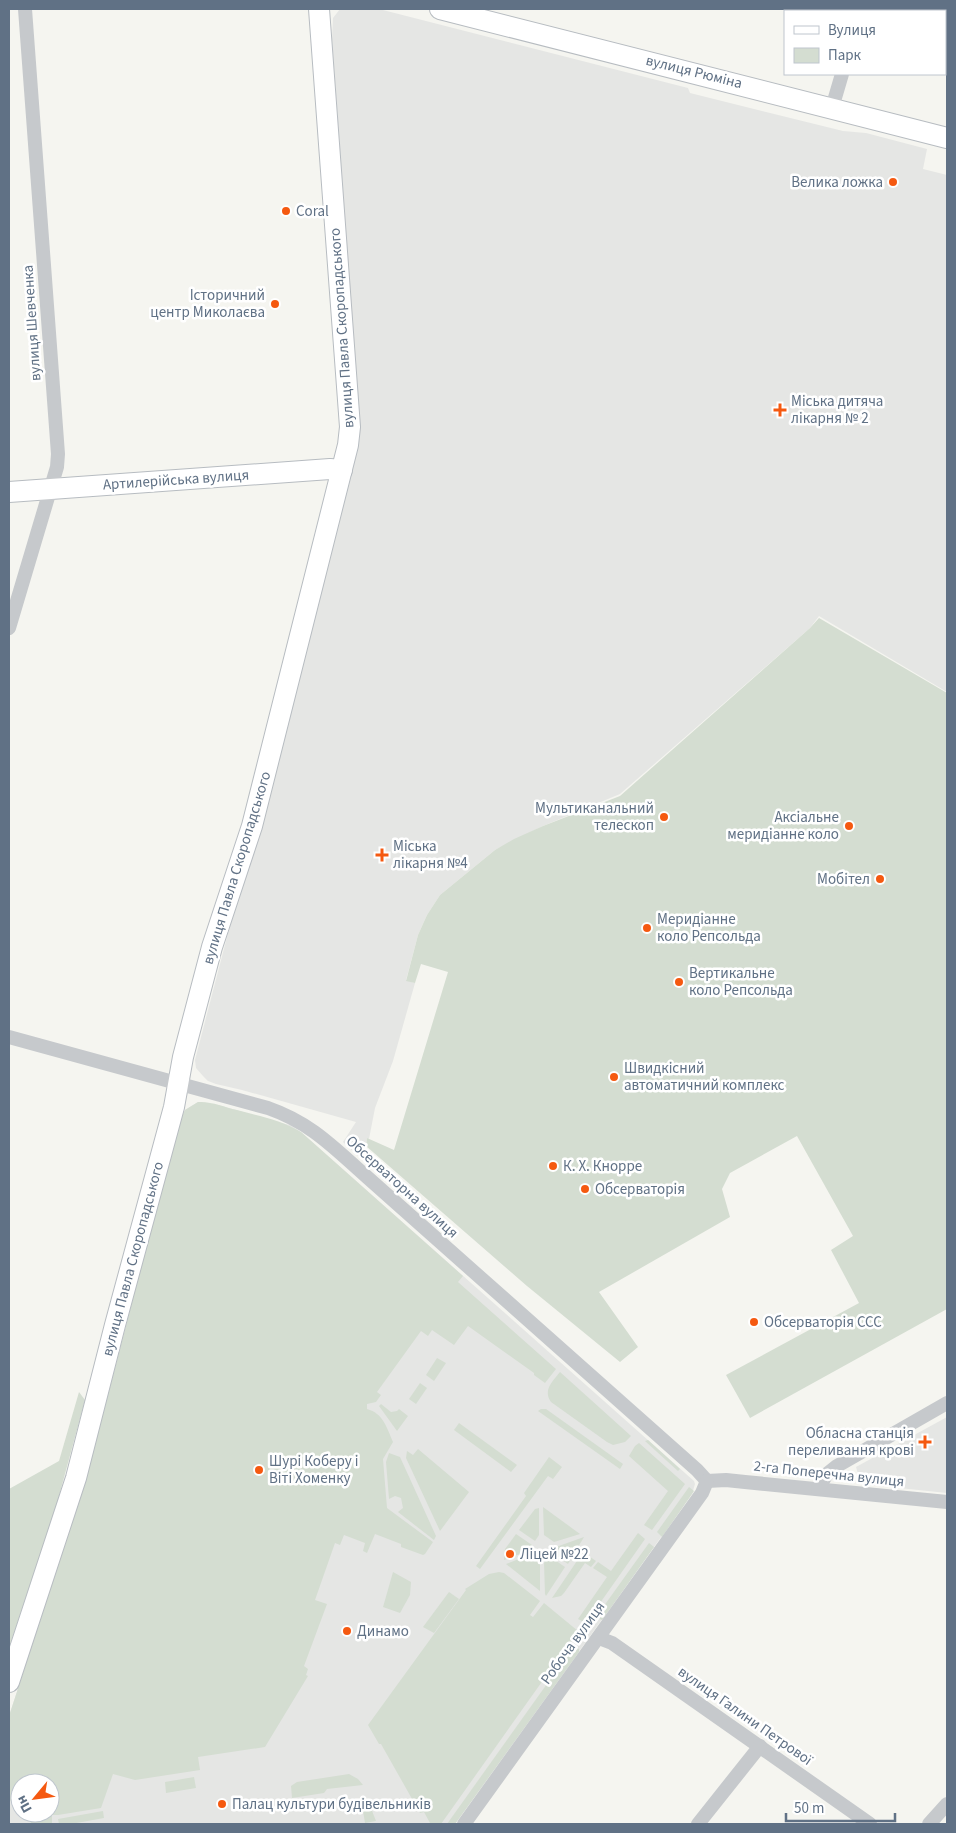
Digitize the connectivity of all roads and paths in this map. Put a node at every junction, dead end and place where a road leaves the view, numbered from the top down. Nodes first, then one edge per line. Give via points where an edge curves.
1 (25, 9) edge
2 (440, 9) edge
3 (321, 10) edge
4 (842, 75) edge
5 (832, 108) junction
6 (947, 138) edge
7 (342, 470) junction
8 (49, 490) junction
9 (9, 492) edge
10 (9, 628) edge
11 (9, 1037) edge
12 (178, 1083) junction
13 (947, 1403) edge
14 (707, 1481) junction
15 (818, 1489) junction
16 (947, 1502) edge
17 (599, 1638) junction
18 (9, 1682) edge
19 (760, 1746) junction
20 (947, 1804) edge
21 (464, 1824) edge
22 (698, 1824) edge
23 (870, 1824) edge
24 (929, 1824) edge

1 - 8 street, вулиця Шевченка via 58,454
2 - 5 street, вулиця Рюміна
3 - 7 street, вулиця Павла Скоропадського via 350,427
4 - 5 street
5 - 6 street, вулиця Рюміна
7 - 8 street, Артилерійська вулиця
7 - 12 street, вулиця Павла Скоропадського via 252,826 212,947
8 - 9 street, Артилерійська вулиця
8 - 10 street, вулиця Шевченка
11 - 12 street, Обсерваторна вулиця
12 - 14 street, Обсерваторна вулиця via 288,1115 322,1137
12 - 18 street, вулиця Павла Скоропадського via 76,1478
13 - 15 street via 837,1466 827,1474
14 - 15 street, 2-га Поперечна вулиця
14 - 17 street, Робоча вулиця via 702,1494
15 - 16 street, 2-га Поперечна вулиця
17 - 19 street, вулиця Галини Петрової via 612,1643
17 - 21 street, Робоча вулиця
19 - 22 street
19 - 23 street, вулиця Галини Петрової
20 - 24 street

